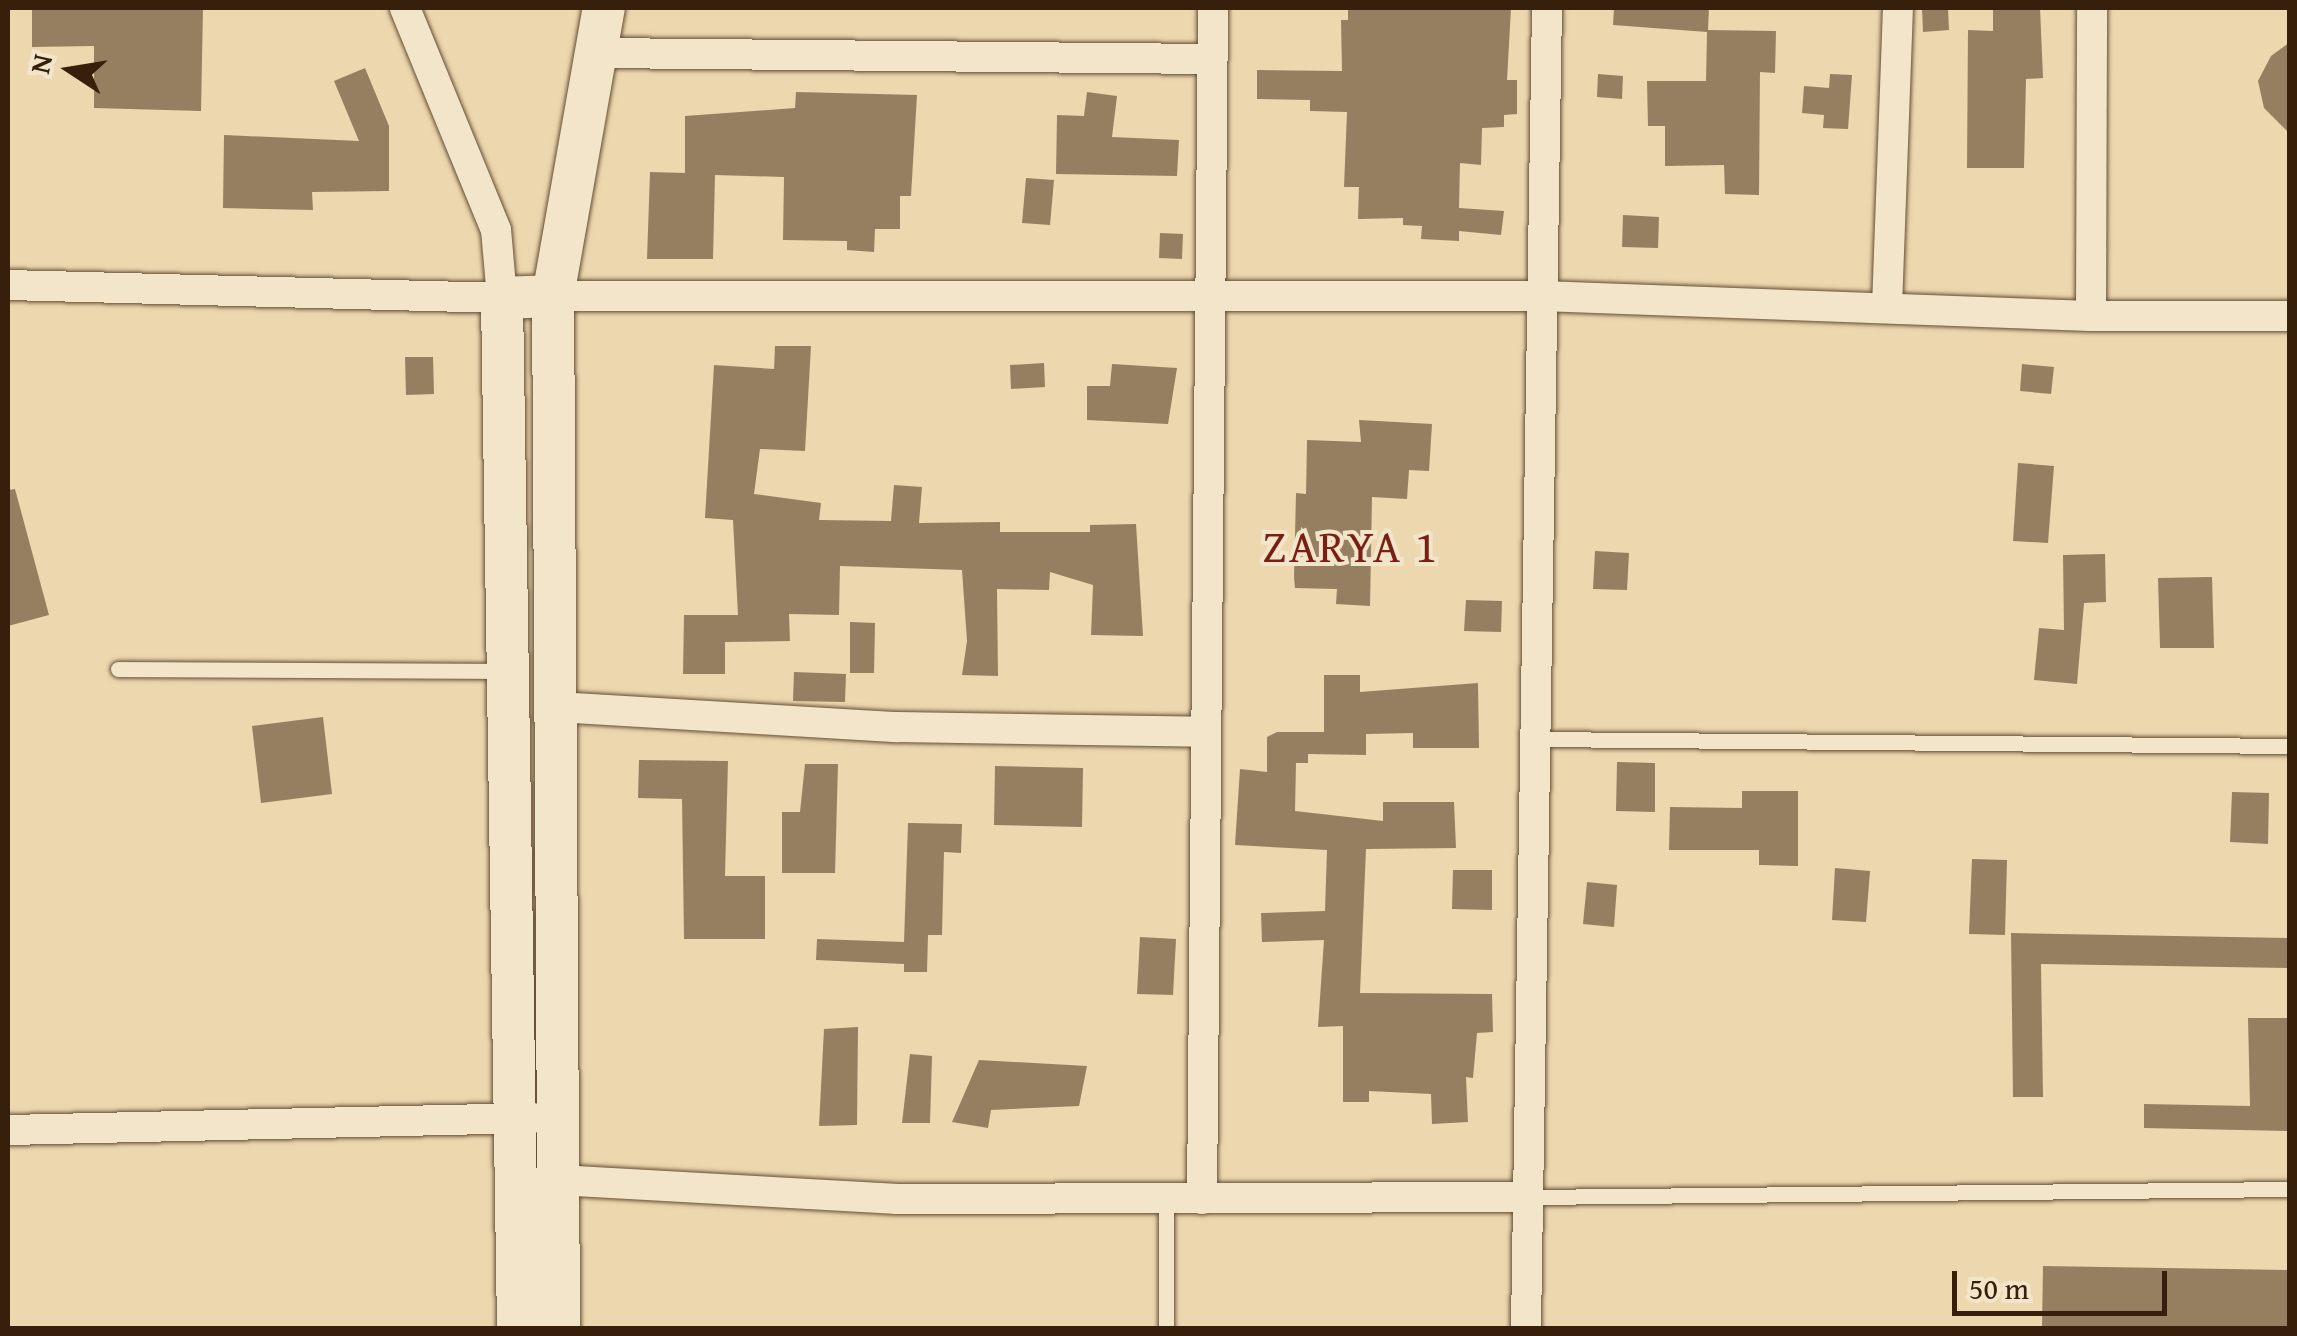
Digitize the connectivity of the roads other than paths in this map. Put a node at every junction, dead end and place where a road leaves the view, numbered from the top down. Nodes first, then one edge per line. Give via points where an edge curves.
1 (405, 8) edge
2 (604, 8) edge
3 (1213, 8) edge
4 (1547, 8) edge
5 (1898, 8) edge
6 (2092, 8) edge
7 (598, 53) junction
8 (1212, 59) junction
9 (8, 286) edge
10 (553, 296) junction
11 (1210, 296) junction
12 (1542, 296) junction
13 (502, 298) junction
14 (1887, 307) junction
15 (2091, 316) junction
16 (2290, 316) edge
17 (118, 669) dead end
18 (511, 671) junction
19 (557, 707) junction
20 (1206, 732) junction
21 (1536, 739) junction
22 (2290, 746) edge
23 (535, 1118) junction
24 (8, 1130) edge
25 (558, 1180) junction
26 (2290, 1189) edge
27 (1528, 1197) junction
28 (1166, 1199) junction
29 (1202, 1199) junction
30 (518, 1328) edge
31 (559, 1328) edge
32 (1166, 1328) edge
33 (1526, 1328) edge

1 - 13 street via 496,230
2 - 7 street
3 - 8 street
4 - 12 street
5 - 14 street
6 - 15 street
7 - 8 street
7 - 10 street
8 - 11 street
9 - 13 street
10 - 11 street
10 - 13 street
10 - 19 street
11 - 12 street
11 - 20 street
12 - 14 street
12 - 21 street
13 - 18 street
14 - 15 street
15 - 16 street
17 - 18 lane
18 - 23 street
19 - 20 street via 897,727
19 - 23 street
20 - 29 street
21 - 22 lane
21 - 27 street
23 - 24 street
23 - 25 street
23 - 30 street
25 - 28 street via 896,1199
25 - 31 street
26 - 27 lane
27 - 29 street
27 - 33 street
28 - 29 street
28 - 32 lane

